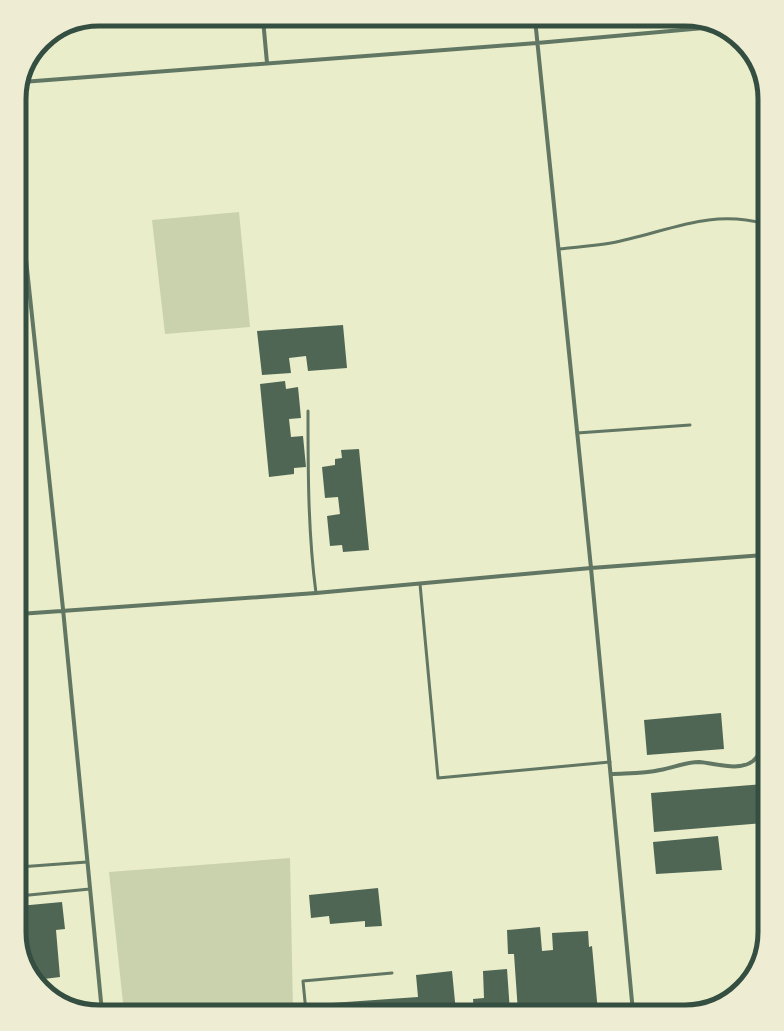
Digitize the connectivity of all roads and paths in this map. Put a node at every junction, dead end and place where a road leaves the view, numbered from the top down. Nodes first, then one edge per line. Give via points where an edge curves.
1 (264, 26) edge
2 (536, 26) edge
3 (702, 28) edge
4 (538, 43) junction
5 (267, 63) junction
6 (28, 82) edge
7 (758, 223) edge
8 (559, 250) junction
9 (26, 258) edge
10 (308, 411) dead end
11 (690, 425) dead end
12 (578, 433) junction
13 (758, 556) edge
14 (591, 568) junction
15 (420, 584) junction
16 (316, 593) junction
17 (63, 609) junction
18 (26, 613) edge
19 (758, 754) edge
20 (610, 762) junction
21 (611, 774) junction
22 (87, 862) junction
23 (26, 866) edge
24 (90, 889) junction
25 (26, 895) edge
26 (392, 973) dead end
27 (101, 1005) edge
28 (305, 1005) edge
29 (632, 1005) edge

1 - 5 street
2 - 4 street
3 - 4 street
4 - 5 street
4 - 8 street
5 - 6 street
7 - 8 lane via 713,218 611,243
8 - 12 street
9 - 17 street
10 - 16 lane via 310,551
11 - 12 lane
12 - 14 street
13 - 14 street
14 - 15 street
14 - 20 street
15 - 16 street
15 - 20 lane via 438,778
16 - 17 street
17 - 18 street
17 - 22 street
19 - 21 street via 745,765 697,762 653,771
20 - 21 street
21 - 29 street
22 - 23 lane
22 - 24 street
24 - 25 lane
24 - 27 street
26 - 28 lane via 303,981

